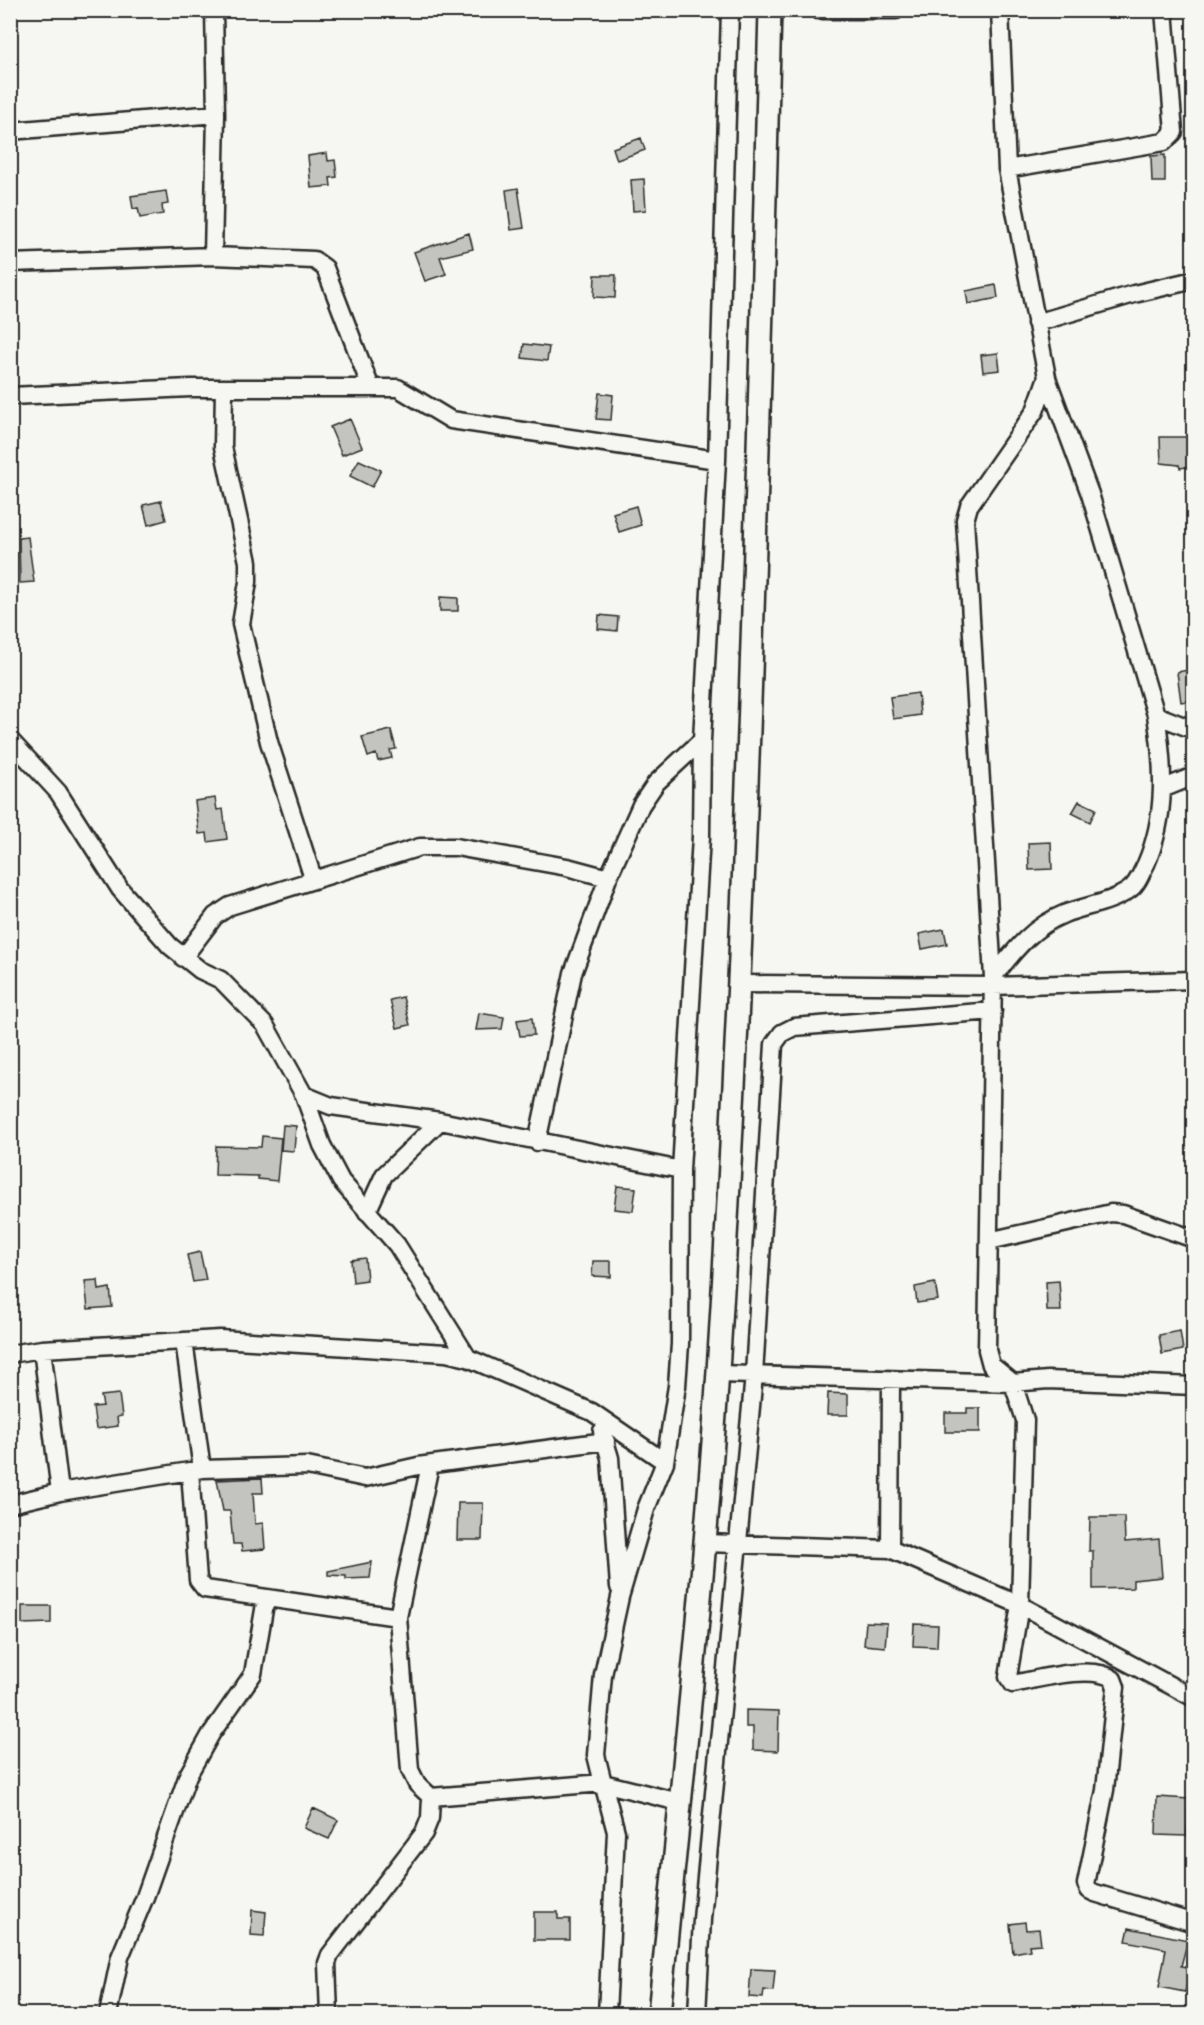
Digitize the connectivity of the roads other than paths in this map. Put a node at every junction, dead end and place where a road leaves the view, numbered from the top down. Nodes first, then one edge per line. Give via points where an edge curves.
1 (214, 10) edge
2 (730, 10) edge
3 (770, 10) edge
4 (818, 10) edge
5 (896, 10) edge
6 (1000, 10) edge
7 (1164, 10) edge
8 (216, 114) junction
9 (10, 131) edge
10 (1006, 169) junction
11 (213, 256) junction
12 (10, 263) edge
13 (1194, 280) edge
14 (1036, 323) junction
15 (1047, 377) junction
16 (224, 388) junction
17 (371, 388) junction
18 (10, 396) edge
19 (717, 460) junction
20 (1156, 716) junction
21 (1194, 730) edge
22 (10, 740) edge
23 (702, 740) junction
24 (1194, 776) edge
25 (1162, 789) junction
26 (313, 878) junction
27 (608, 878) junction
28 (183, 958) junction
29 (1194, 980) edge
30 (993, 982) junction
31 (740, 984) junction
32 (993, 1011) junction
33 (304, 1095) junction
34 (440, 1121) junction
35 (537, 1142) junction
36 (681, 1170) junction
37 (367, 1212) junction
38 (1194, 1239) edge
39 (989, 1241) junction
40 (184, 1341) junction
41 (42, 1349) junction
42 (10, 1354) edge
43 (468, 1358) junction
44 (718, 1374) junction
45 (754, 1375) junction
46 (891, 1381) junction
47 (1013, 1383) junction
48 (1194, 1386) edge
49 (592, 1412) junction
50 (606, 1441) junction
51 (664, 1461) junction
52 (430, 1466) junction
53 (196, 1470) junction
54 (60, 1492) junction
55 (10, 1504) edge
56 (705, 1544) junction
57 (736, 1544) junction
58 (890, 1549) junction
59 (620, 1597) junction
60 (266, 1598) junction
61 (1020, 1605) junction
62 (398, 1617) junction
63 (1194, 1698) edge
64 (603, 1783) junction
65 (431, 1797) junction
66 (680, 1802) junction
67 (1194, 1923) edge
68 (108, 2014) edge
69 (329, 2014) edge
70 (608, 2014) edge
71 (659, 2014) edge
72 (697, 2014) edge

1 - 8 street
2 - 19 street
3 - 31 main road via 755,596
4 - 5 street
6 - 10 street
7 - 10 street via 1174,132 1171,138
8 - 9 street
8 - 11 street
10 - 14 street
11 - 12 street
11 - 17 street via 306,258 321,263
13 - 14 street
14 - 15 street
15 - 20 street via 1090,494
15 - 30 street via 1035,411 969,506 964,520
16 - 17 street
16 - 18 street
16 - 26 street via 223,447 248,562 241,624 269,742
17 - 19 street via 398,388 451,420
19 - 23 street
20 - 21 street
20 - 25 street
22 - 28 street via 58,792 120,889
23 - 27 street via 656,783 640,805
23 - 36 street via 701,837
24 - 25 street
25 - 30 street via 1156,841 1137,882 1129,891 1062,915 1038,928 1023,941
26 - 27 street via 420,847 456,847
26 - 28 street via 230,906 215,916
27 - 35 street via 573,973
28 - 33 street via 240,996 265,1025
29 - 30 street
30 - 31 street
30 - 32 street
31 - 44 main road
32 - 39 street
32 - 45 street via 794,1027 774,1044
33 - 34 street via 331,1106
33 - 37 street via 330,1162
34 - 35 street
34 - 37 street via 384,1175
35 - 36 street
36 - 51 street via 680,1344
37 - 43 street via 397,1245
38 - 39 street via 1111,1214
39 - 47 street via 988,1359 998,1373
40 - 41 street
40 - 43 street via 220,1339 423,1350
40 - 53 street
41 - 42 street
41 - 54 street
43 - 49 street
44 - 45 street
44 - 56 main road
45 - 46 street
45 - 57 street
46 - 47 street
46 - 58 street
47 - 48 street via 1048,1380
47 - 61 street via 1024,1420
49 - 50 street
49 - 51 street
50 - 52 street
50 - 59 street
51 - 59 street
52 - 53 street via 365,1478 307,1466
52 - 62 street
53 - 54 street
53 - 60 street via 200,1584 205,1589
54 - 55 street
56 - 57 street
56 - 66 main road
57 - 58 street
57 - 72 street
58 - 61 street
59 - 64 street via 597,1724 596,1755
60 - 62 street
60 - 68 street via 253,1674 188,1775 120,1957
61 - 63 street
61 - 67 street via 1008,1677 1013,1684 1085,1673 1107,1675 1115,1683 1112,1746 1086,1884 1089,1890
62 - 65 street via 410,1770 417,1784
64 - 65 street
64 - 66 street
64 - 70 street via 616,1832
65 - 69 street via 430,1818 424,1833 330,1955
66 - 71 main road

